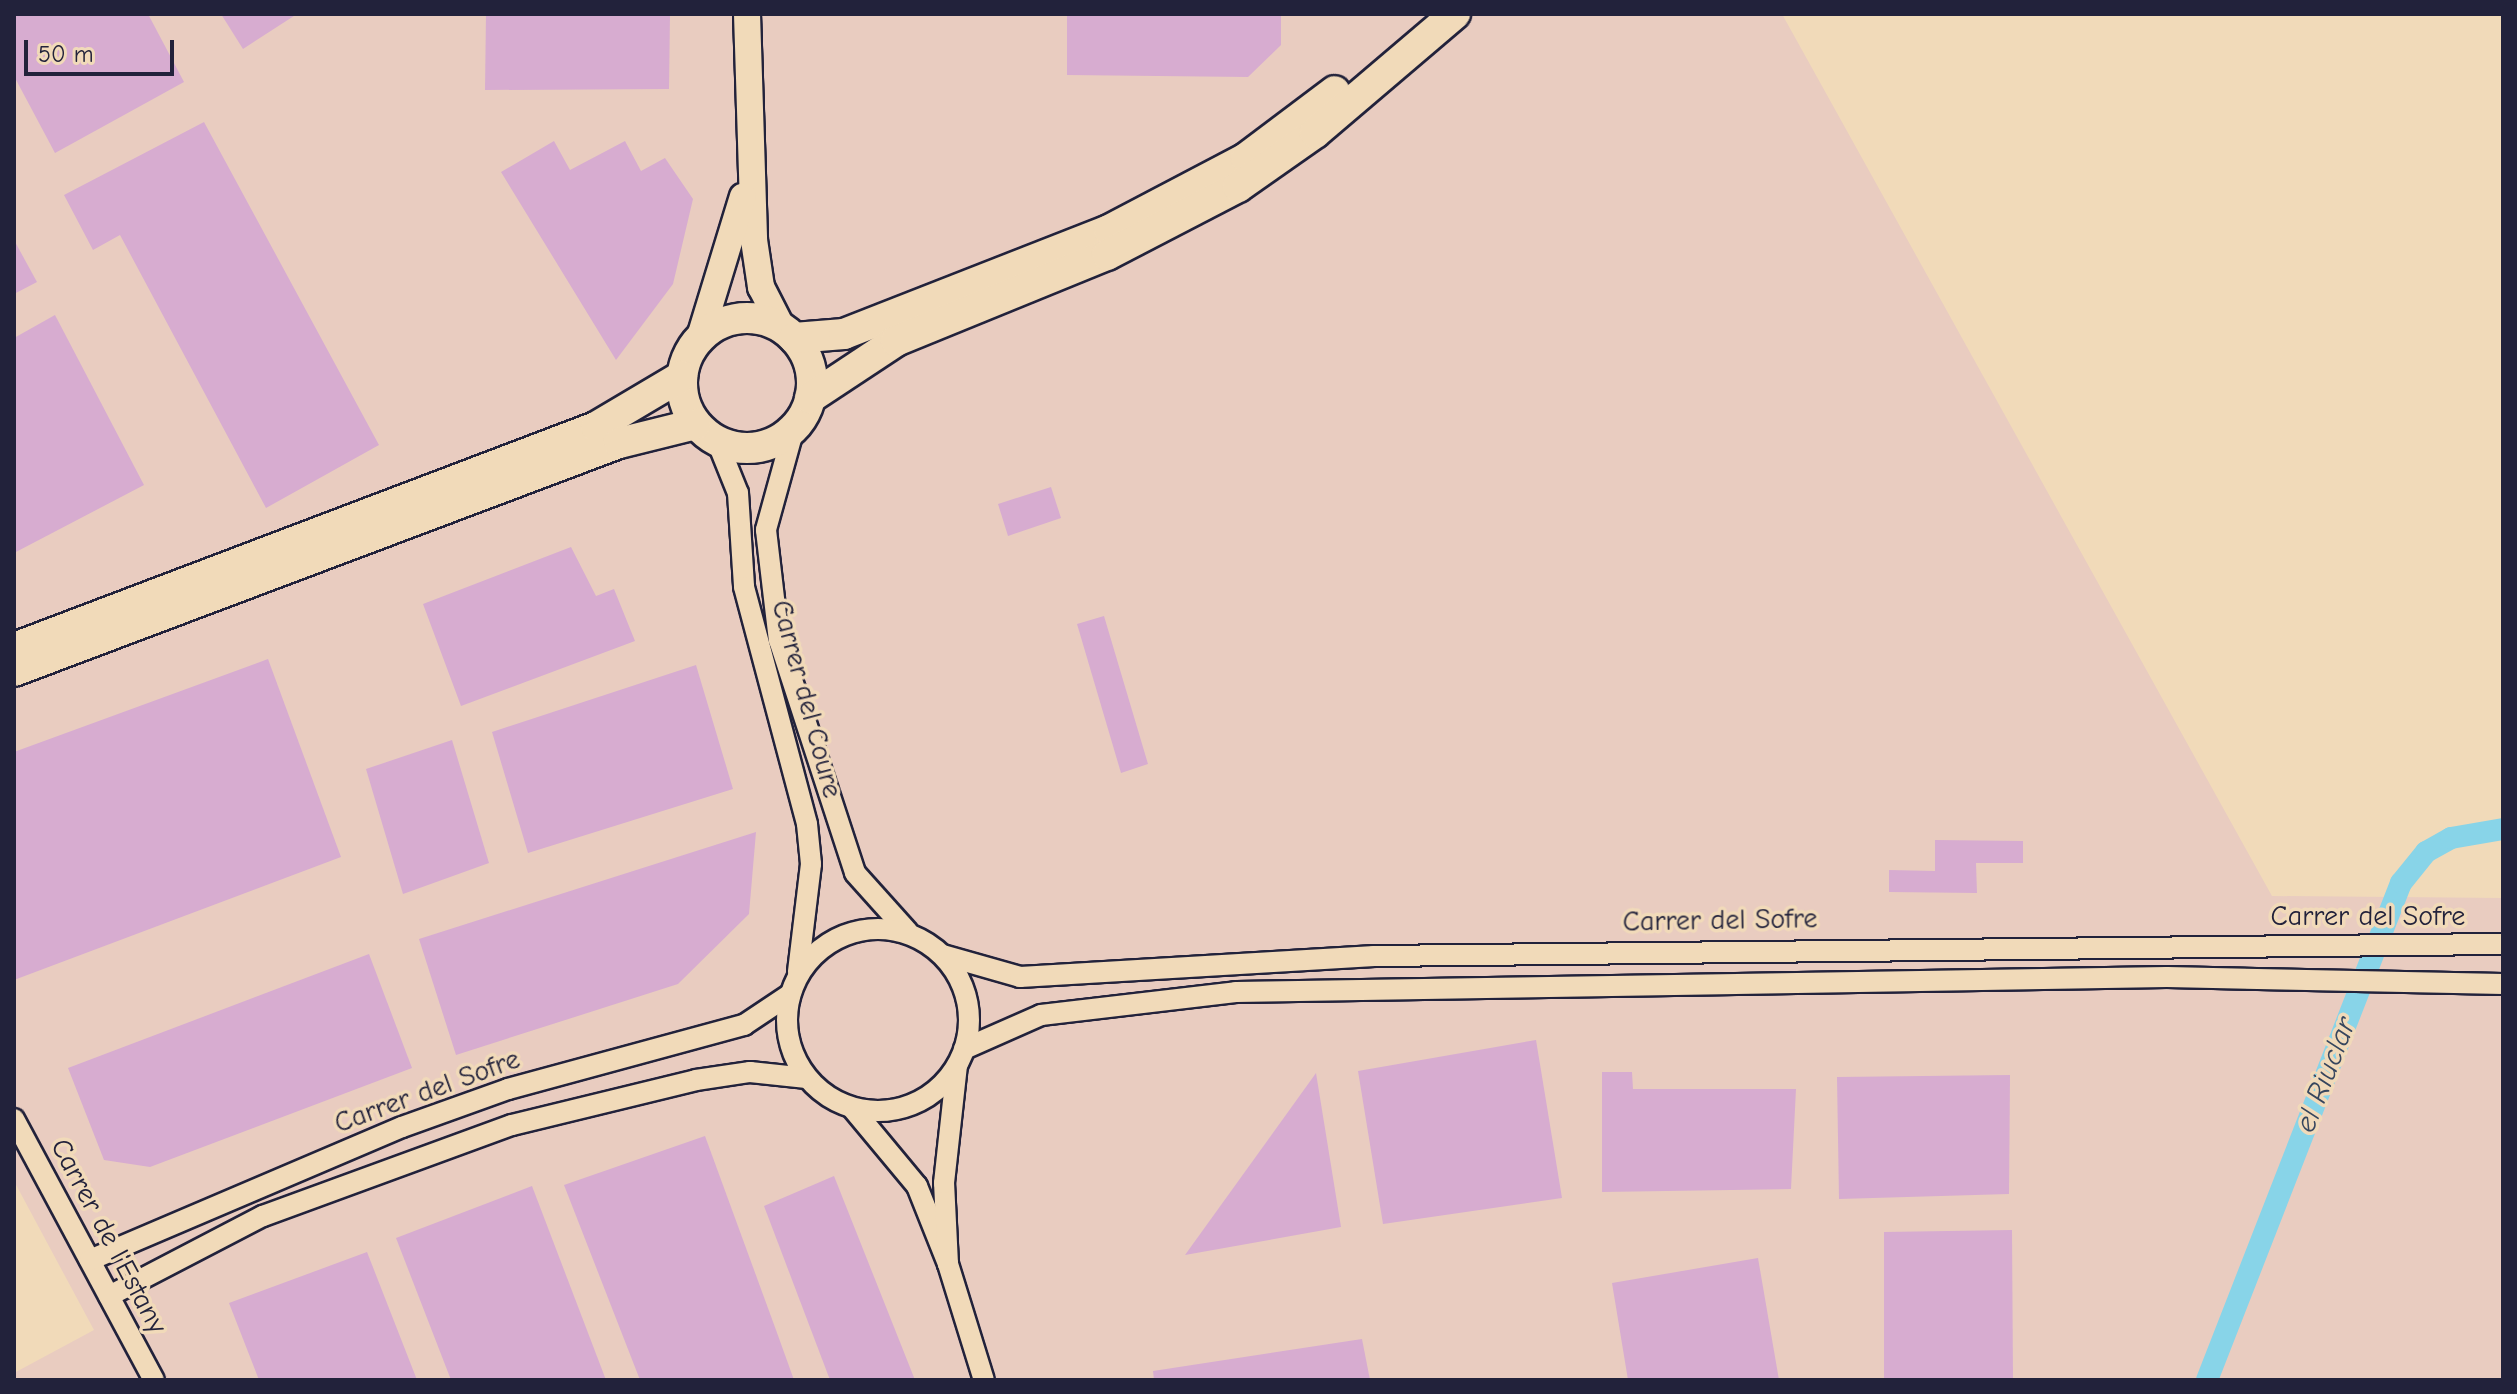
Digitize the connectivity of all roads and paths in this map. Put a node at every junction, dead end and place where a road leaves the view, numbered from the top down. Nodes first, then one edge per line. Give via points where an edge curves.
1 (747, 14) edge
2 (1424, 14) edge
3 (1455, 14) edge
4 (748, 173) junction
5 (788, 333) junction
6 (700, 337) junction
7 (682, 376) junction
8 (810, 398) junction
9 (794, 428) junction
10 (707, 432) junction
11 (14, 648) edge
12 (14, 671) edge
13 (911, 934) junction
14 (2503, 944) edge
15 (943, 955) junction
16 (2503, 984) edge
17 (793, 986) junction
18 (961, 1055) junction
19 (807, 1078) junction
20 (853, 1109) junction
21 (14, 1119) edge
22 (90, 1260) junction
23 (948, 1264) junction
24 (109, 1296) junction
25 (154, 1380) edge
26 (984, 1380) edge

1 - 4 street
2 - 5 main road via 1312,110 1185,193 881,322 816,340
3 - 8 main road via 1315,133 1238,187 1107,255 896,341
4 - 5 street via 761,287
4 - 6 street
5 - 6 main road via 741,317
5 - 8 main road via 809,364
6 - 7 main road
7 - 10 main road
7 - 11 main road via 596,427
8 - 9 main road
9 - 10 main road via 748,448
9 - 13 street, Carrer del Coure via 766,530 779,640 855,873
10 - 12 main road via 619,443
10 - 17 street, Carrer del Coure via 738,493 744,587 807,824 811,864
13 - 15 street
13 - 17 street via 876,928 847,934 825,945
14 - 15 street, Carrer del Sofre via 1406,955 1020,977
15 - 18 street via 967,1001
16 - 18 street via 2331,980 1236,992 1041,1015
17 - 19 street via 789,1043
17 - 22 street, Carrer del Sofre via 744,1025 508,1089 402,1127
18 - 20 street via 940,1087 910,1106
18 - 23 street via 944,1183
19 - 20 street
19 - 24 street, Carrer del Sofre via 750,1072 696,1080 512,1125 263,1216
20 - 23 street via 917,1186
21 - 22 street, Carrer de l'Estany
22 - 24 street, Carrer de l'Estany
23 - 26 street
24 - 25 street, Carrer de l'Estany

